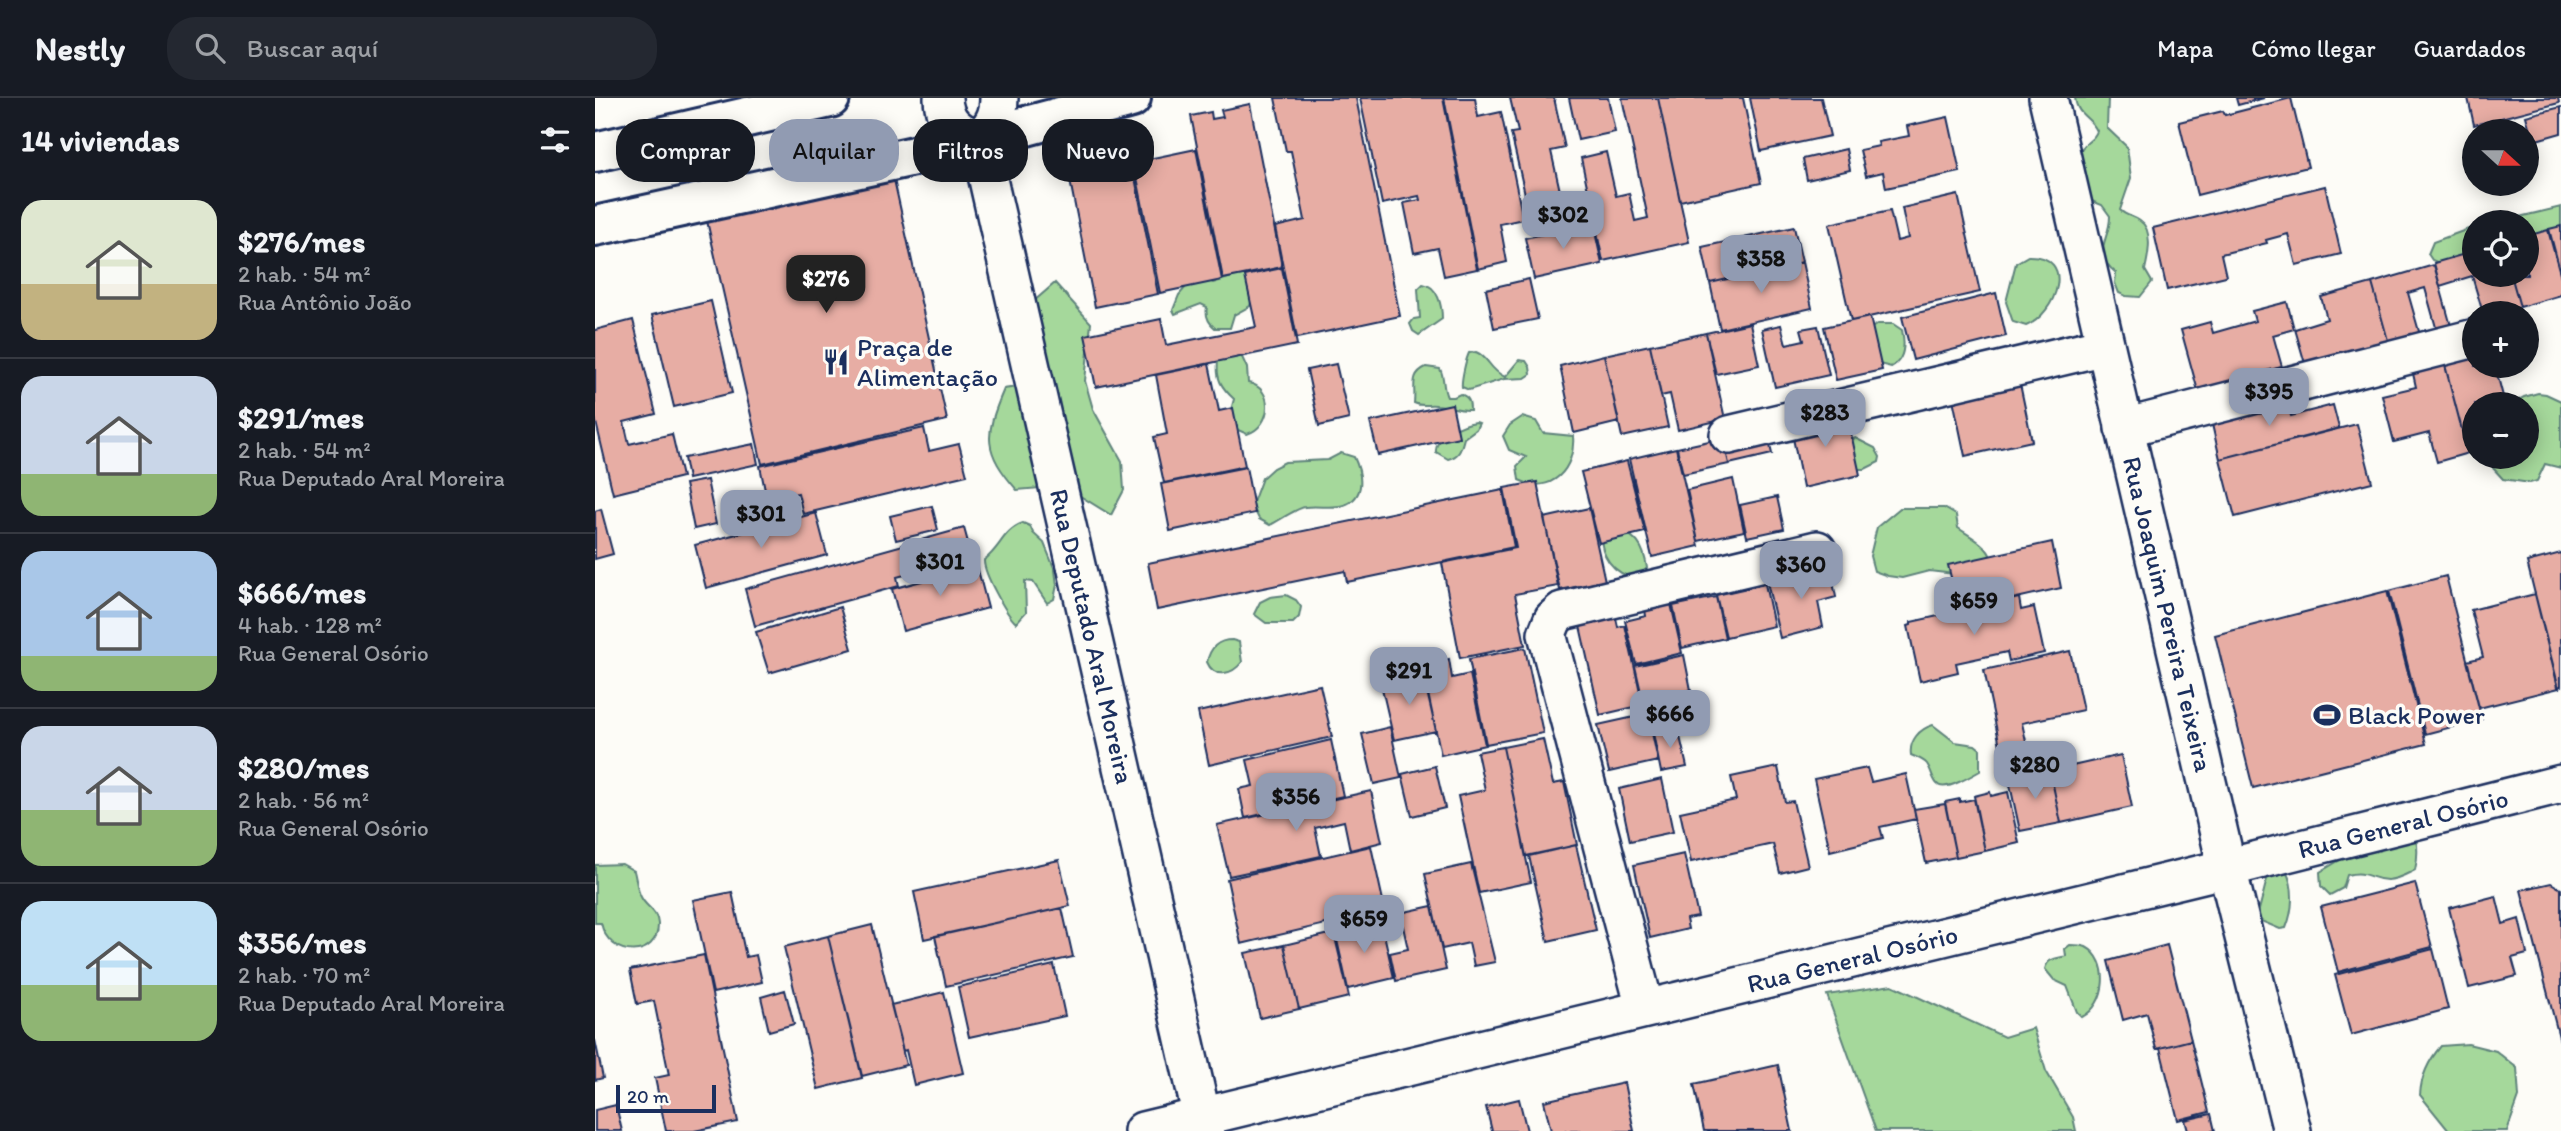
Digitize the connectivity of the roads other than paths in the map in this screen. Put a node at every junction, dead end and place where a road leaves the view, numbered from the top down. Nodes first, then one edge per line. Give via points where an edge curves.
1 (830, 98) edge
2 (943, 98) edge
3 (999, 98) edge
4 (1131, 98) edge
5 (2049, 98) edge
6 (948, 119) edge
7 (996, 119) edge
8 (1028, 127) edge
9 (595, 152) edge
10 (913, 156) edge
11 (988, 182) edge
12 (595, 226) edge
13 (2462, 341) edge
14 (2105, 346) junction
15 (2124, 428) junction
16 (1729, 435) dead end
17 (1818, 550) dead end
18 (2561, 784) edge
19 (2227, 868) junction
20 (1645, 1008) junction
21 (1203, 1124) edge
22 (1143, 1131) edge
23 (2292, 1131) edge

1 - 9 main road
2 - 6 street
3 - 7 street
4 - 8 main road
5 - 14 street, Rua Joaquim Pereira Teixeira
10 - 12 main road
11 - 21 street, Rua Deputado Aral Moreira
13 - 15 street
14 - 15 street, Rua Joaquim Pereira Teixeira
14 - 16 street
15 - 19 street, Rua Joaquim Pereira Teixeira
17 - 20 street via 1562,611 1547,634
18 - 19 street, Rua General Osório
19 - 20 street, Rua General Osório
19 - 23 street, Rua Joaquim Pereira Teixeira
20 - 21 street, Rua General Osório
21 - 22 street, Rua General Osório

